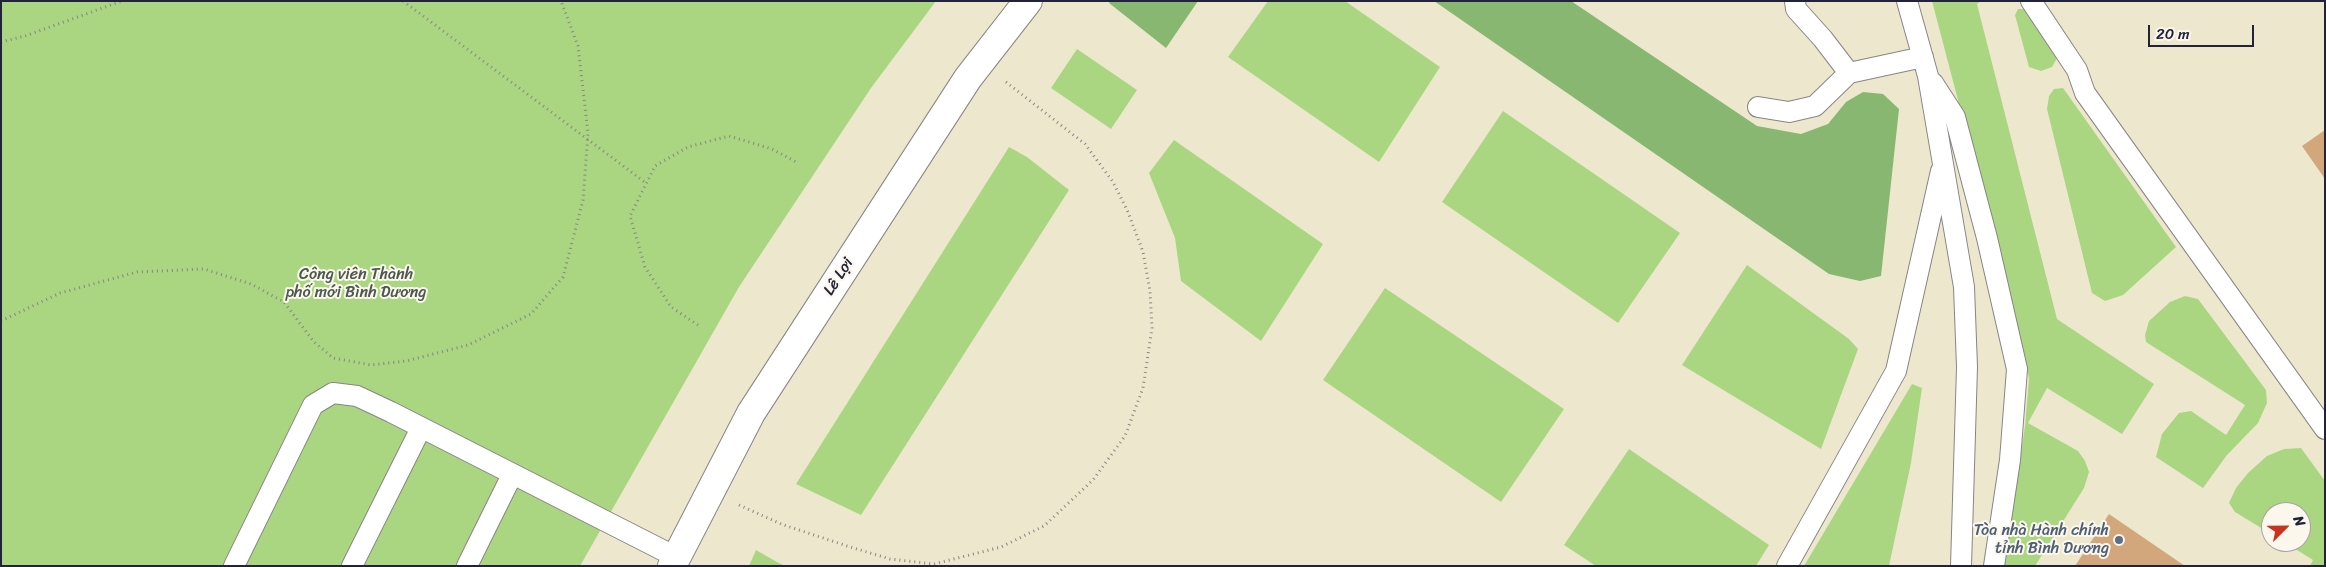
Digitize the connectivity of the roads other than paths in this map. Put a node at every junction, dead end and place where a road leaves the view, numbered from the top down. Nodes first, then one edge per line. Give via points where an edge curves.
1 (1028, 1) edge
2 (1795, 1) edge
3 (1907, 1) edge
4 (2032, 1) edge
5 (1923, 57) junction
6 (1849, 74) junction
7 (1928, 76) junction
8 (1758, 107) dead end
9 (1943, 160) junction
10 (421, 428) junction
11 (2325, 430) edge
12 (512, 475) junction
13 (674, 562) edge
14 (234, 566) edge
15 (352, 566) edge
16 (467, 566) edge
17 (1787, 566) edge
18 (1961, 566) edge
19 (1994, 566) edge

1 - 13 main road, Lê Lợi via 968,78 751,413
2 - 6 lane via 1796,9
3 - 5 lane
4 - 11 lane via 2077,70 2085,93
5 - 6 lane
5 - 7 lane
6 - 8 lane via 1815,106 1790,112
7 - 9 lane
7 - 19 lane via 1955,117 2017,368 2010,460
9 - 17 lane via 1896,372
9 - 18 lane via 1964,288 1967,367
10 - 12 lane
10 - 14 lane via 357,396 333,393 313,405
10 - 15 lane
12 - 13 lane
12 - 16 lane

